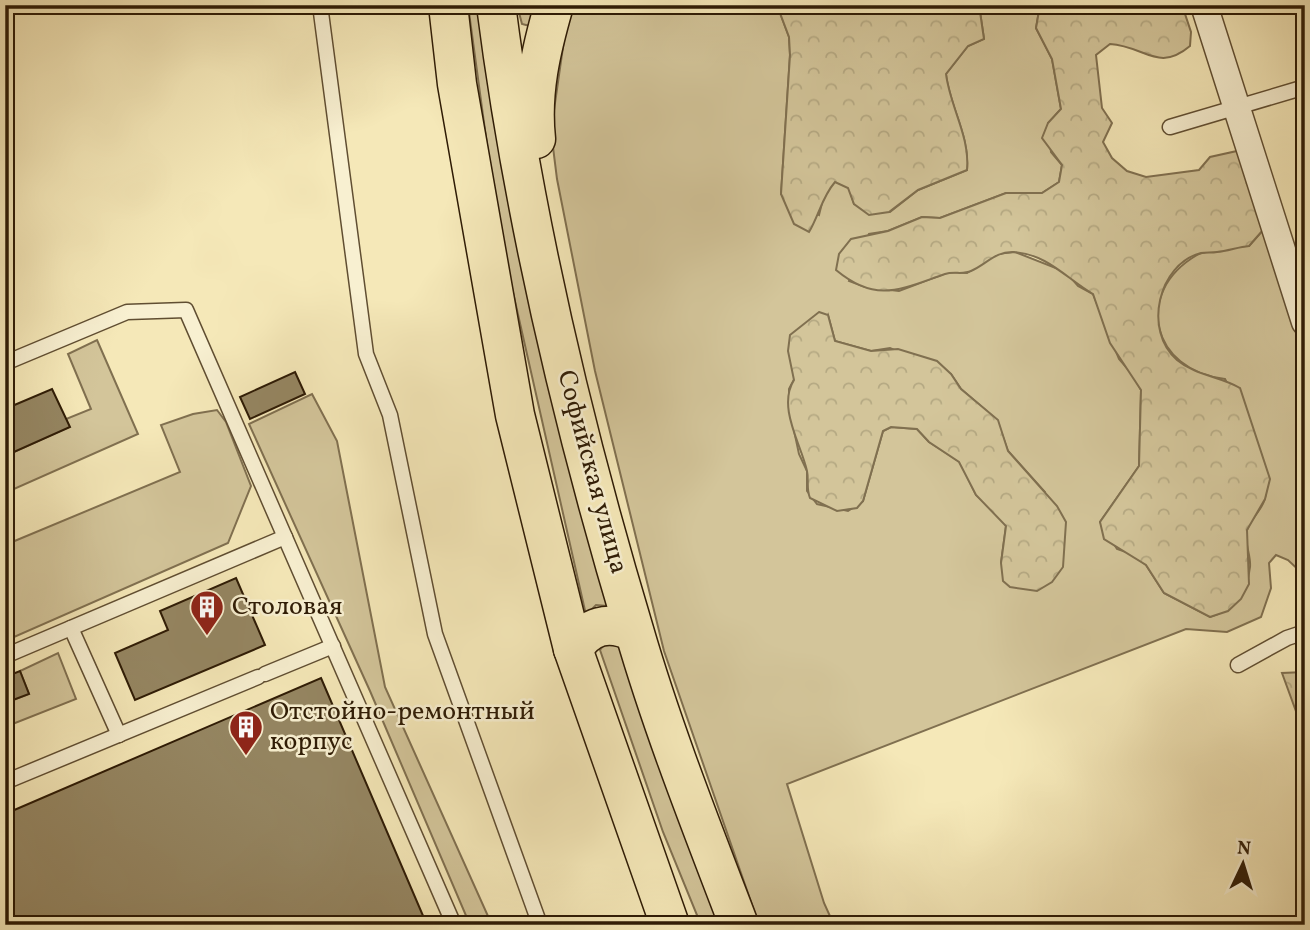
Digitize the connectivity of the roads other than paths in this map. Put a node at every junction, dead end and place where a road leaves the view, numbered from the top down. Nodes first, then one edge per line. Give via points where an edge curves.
1 (320, 5) edge
2 (449, 5) edge
3 (496, 5) edge
4 (554, 5) edge
5 (1204, 5) edge
6 (1305, 87) edge
7 (1237, 107) junction
8 (1170, 128) dead end
9 (541, 267) junction
10 (1305, 322) edge
11 (5, 363) edge
12 (285, 537) junction
13 (71, 628) junction
14 (634, 632) junction
15 (1305, 632) edge
16 (333, 646) junction
17 (573, 649) junction
18 (5, 656) edge
19 (1238, 665) dead end
20 (119, 735) junction
21 (5, 782) edge
22 (454, 925) edge
23 (540, 925) edge
24 (670, 925) edge
25 (739, 925) edge

1 - 23 lane via 366,354 390,415 435,634
2 - 17 main road via 457,84 515,415
3 - 9 main road, Софийская улица
4 - 9 main road via 537,75 533,115 542,188
5 - 7 street
6 - 7 lane
7 - 8 lane
7 - 10 street
9 - 14 main road, Софийская улица
11 - 12 lane via 127,312 186,310
12 - 13 lane
12 - 16 lane
13 - 18 lane
13 - 20 lane
14 - 17 main road via 607,625 593,628
14 - 25 main road, Софийская улица
15 - 19 lane
16 - 20 lane
16 - 22 lane
17 - 24 main road
20 - 21 lane

